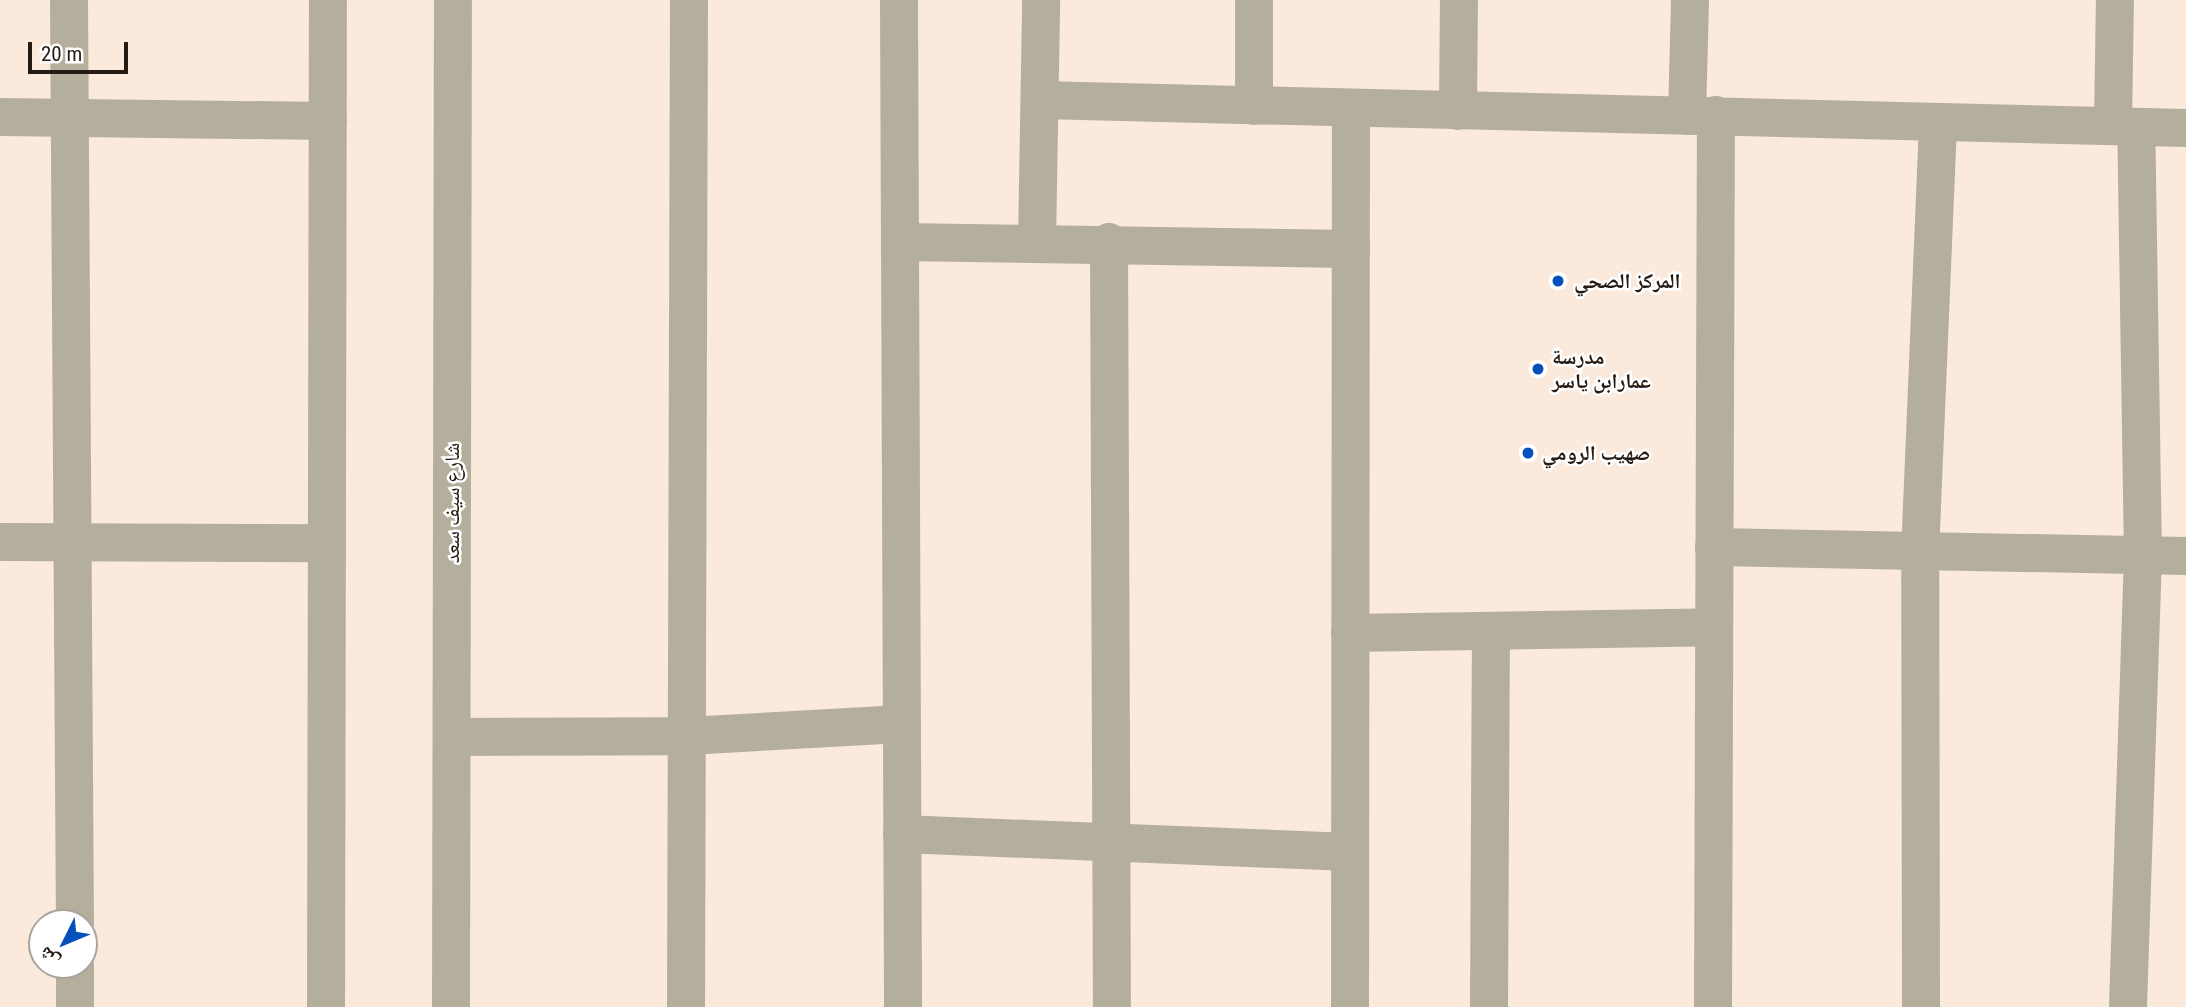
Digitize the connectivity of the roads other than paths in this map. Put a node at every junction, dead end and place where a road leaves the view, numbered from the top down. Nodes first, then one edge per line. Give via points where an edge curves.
1 (69, 0) edge
2 (328, 0) edge
3 (453, 0) edge
4 (689, 0) edge
5 (899, 0) edge
6 (1041, 0) edge
7 (1254, 0) edge
8 (1459, 0) edge
9 (1689, 0) edge
10 (2115, 0) edge
11 (1041, 100) junction
12 (1254, 106) junction
13 (1351, 108) junction
14 (1458, 111) junction
15 (1701, 116) junction
16 (0, 117) edge
17 (71, 118) junction
18 (328, 121) junction
19 (1938, 123) junction
20 (2125, 126) junction
21 (2186, 128) edge
22 (1037, 241) junction
23 (900, 242) junction
24 (1109, 242) junction
25 (1351, 249) junction
26 (0, 542) edge
27 (76, 542) junction
28 (327, 542) junction
29 (1714, 547) junction
30 (1920, 554) junction
31 (2186, 556) edge
32 (2143, 558) junction
33 (1714, 627) junction
34 (1350, 633) junction
35 (1491, 635) junction
36 (902, 724) junction
37 (687, 736) junction
38 (452, 737) junction
39 (902, 834) junction
40 (1112, 845) junction
41 (1350, 852) junction
42 (75, 909) edge
43 (75, 979) edge
44 (75, 1007) edge
45 (326, 1007) edge
46 (451, 1007) edge
47 (686, 1007) edge
48 (903, 1007) edge
49 (1112, 1007) edge
50 (1350, 1007) edge
51 (1489, 1007) edge
52 (1713, 1007) edge
53 (1922, 1007) edge
54 (2128, 1007) edge

1 - 17 street
2 - 18 street
3 - 38 street, شارع سيف سعد
4 - 37 street
5 - 23 street
6 - 11 street
7 - 12 street
8 - 14 street
9 - 15 street
10 - 20 street
11 - 12 street
11 - 22 street
12 - 13 street
13 - 14 street
13 - 25 street
14 - 15 street
15 - 19 street
15 - 29 street
16 - 17 street
17 - 18 street
17 - 27 street
18 - 28 street
19 - 20 street
19 - 30 street
20 - 21 street
20 - 32 street
22 - 23 street
22 - 24 street
23 - 36 street
24 - 25 street
24 - 40 street
25 - 34 street
26 - 27 street
27 - 28 street
27 - 42 street
28 - 45 street
29 - 30 street
29 - 33 street
30 - 32 street
30 - 53 street
31 - 32 street
32 - 54 street
33 - 35 street
33 - 52 street
34 - 35 street
34 - 41 street
35 - 51 street
36 - 37 street
36 - 39 street
37 - 38 street
37 - 47 street
38 - 46 street, شارع سيف سعد
39 - 40 street
39 - 48 street
40 - 41 street
40 - 49 street
41 - 50 street
43 - 44 street

